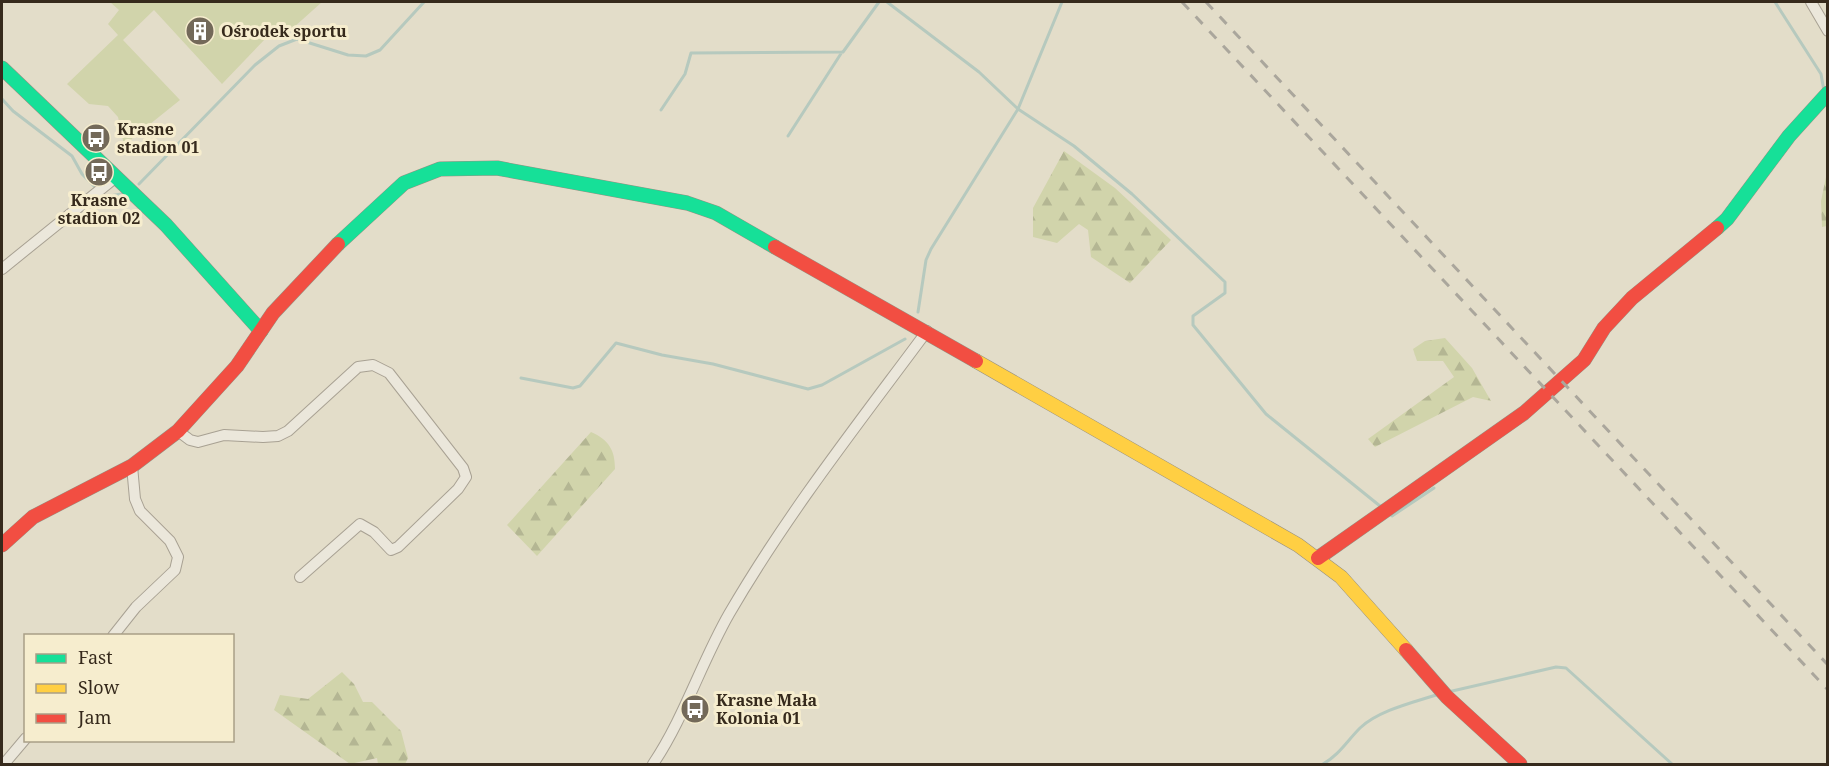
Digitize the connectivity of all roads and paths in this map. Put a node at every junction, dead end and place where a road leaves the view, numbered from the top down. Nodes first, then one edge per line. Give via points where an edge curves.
1 (1811, 2) edge
2 (1827, 31) edge
3 (2, 68) edge
4 (1824, 97) edge
5 (116, 177) junction
6 (2, 268) edge
7 (261, 331) junction
8 (927, 331) junction
9 (178, 431) junction
10 (132, 466) junction
11 (2, 545) edge
12 (1318, 558) junction
13 (300, 577) dead end
14 (114, 634) edge
15 (24, 740) edge
16 (4, 765) edge
17 (654, 765) edge
18 (1520, 765) edge

1 - 2 street
3 - 5 street
4 - 12 street via 1789,136 1727,219 1632,298 1604,328 1575,369 1524,413
5 - 6 street
5 - 7 street via 171,230
7 - 8 street via 312,270 392,192 404,183 440,170 479,167 605,186 716,213
7 - 9 street via 237,366
8 - 12 street
8 - 17 street via 842,444 758,569 729,616
9 - 10 street
9 - 13 street via 198,442 224,435 278,436 358,367 373,365 388,373 466,477 398,547 391,550 360,524
10 - 11 street via 33,517
10 - 14 street via 140,511 170,541 178,557 175,570
12 - 18 street via 1341,577 1444,694
15 - 16 street

